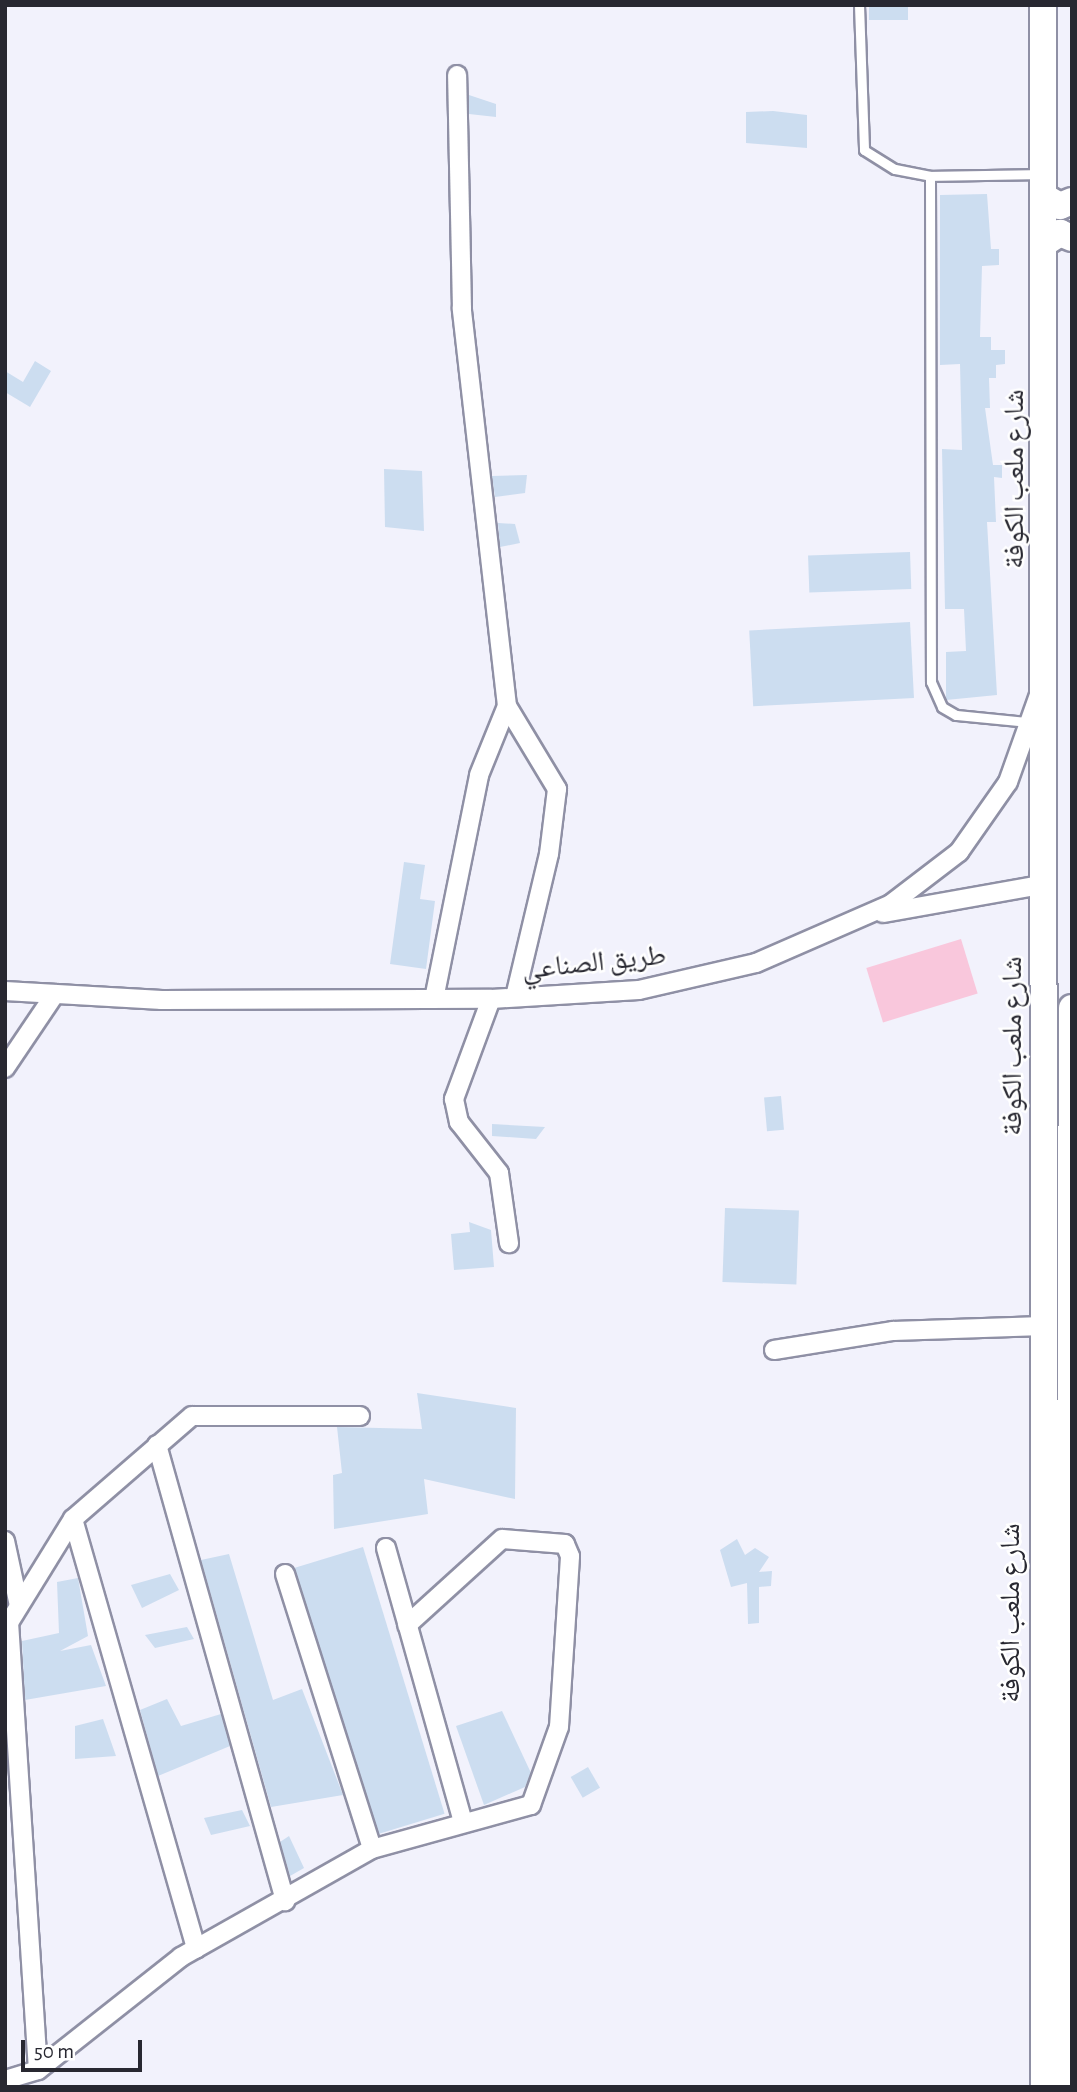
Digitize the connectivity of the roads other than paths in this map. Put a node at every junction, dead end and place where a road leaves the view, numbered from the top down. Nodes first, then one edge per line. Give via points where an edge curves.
1 (859, 5) edge
2 (1043, 5) edge
3 (457, 75) dead end
4 (930, 176) junction
5 (1054, 191) edge
6 (1059, 240) edge
7 (1047, 678) junction
8 (508, 706) junction
9 (1027, 722) junction
10 (1046, 884) junction
11 (866, 917) junction
12 (5, 991) edge
13 (55, 994) junction
14 (515, 997) junction
15 (434, 999) junction
16 (491, 999) junction
17 (1072, 1008) edge
18 (5, 1068) edge
19 (1071, 1115) edge
20 (1071, 1213) edge
21 (509, 1243) dead end
22 (1061, 1327) edge
23 (774, 1349) dead end
24 (360, 1416) dead end
25 (1070, 1436) edge
26 (158, 1445) junction
27 (1055, 1493) junction
28 (73, 1519) junction
29 (1063, 1533) edge
30 (5, 1541) edge
31 (386, 1548) dead end
32 (285, 1574) dead end
33 (1070, 1602) edge
34 (19, 1606) junction
35 (7, 1625) edge
36 (407, 1625) junction
37 (1070, 1696) edge
38 (463, 1822) junction
39 (1069, 1842) edge
40 (372, 1849) junction
41 (285, 1901) junction
42 (196, 1949) junction
43 (1069, 1997) edge
44 (38, 2070) junction
45 (5, 2080) edge
46 (1044, 2087) edge
47 (1068, 2087) edge

1 - 4 lane via 864,150 895,169
2 - 5 main road, شارع ملعب الكوفة
3 - 8 street via 462,309
4 - 5 lane
4 - 9 lane via 931,682 942,707 956,715
5 - 6 main road, شارع ملعب الكوفة
6 - 7 main road, شارع ملعب الكوفة
7 - 9 street, طريق الصناعي
7 - 10 main road, شارع ملعب الكوفة
8 - 14 street via 557,789 549,854
8 - 15 street via 479,775
9 - 11 street, طريق الصناعي via 1008,782 977,830 915,889
10 - 11 street
10 - 22 main road, شارع ملعب الكوفة
11 - 14 street, طريق الصناعي via 756,963 639,990
12 - 13 street, طريق الصناعي
13 - 15 street, طريق الصناعي
13 - 18 street
14 - 16 street, طريق الصناعي
15 - 16 street, طريق الصناعي
16 - 21 street via 454,1099 459,1122 499,1173
17 - 19 main road, شارع ملعب الكوفة
19 - 20 main road, شارع ملعب الكوفة
20 - 22 main road, شارع ملعب الكوفة
22 - 23 street via 893,1331
22 - 25 main road, شارع ملعب الكوفة
22 - 27 main road, شارع ملعب الكوفة
24 - 26 street via 192,1416
25 - 27 main road, شارع ملعب الكوفة
26 - 28 street
26 - 41 street
27 - 29 main road, شارع ملعب الكوفة
28 - 34 street
28 - 42 street
29 - 33 main road, شارع ملعب الكوفة
29 - 46 main road, شارع ملعب الكوفة
30 - 34 street
31 - 36 street
32 - 40 street
33 - 37 main road, شارع ملعب الكوفة
34 - 35 street
35 - 44 street
36 - 38 street
36 - 38 street via 502,1539 565,1544 570,1556 559,1727 541,1790 531,1805
37 - 39 main road, شارع ملعب الكوفة
38 - 40 street
39 - 43 main road, شارع ملعب الكوفة
40 - 41 street
41 - 42 street
42 - 44 street
43 - 47 main road, شارع ملعب الكوفة
44 - 45 street

